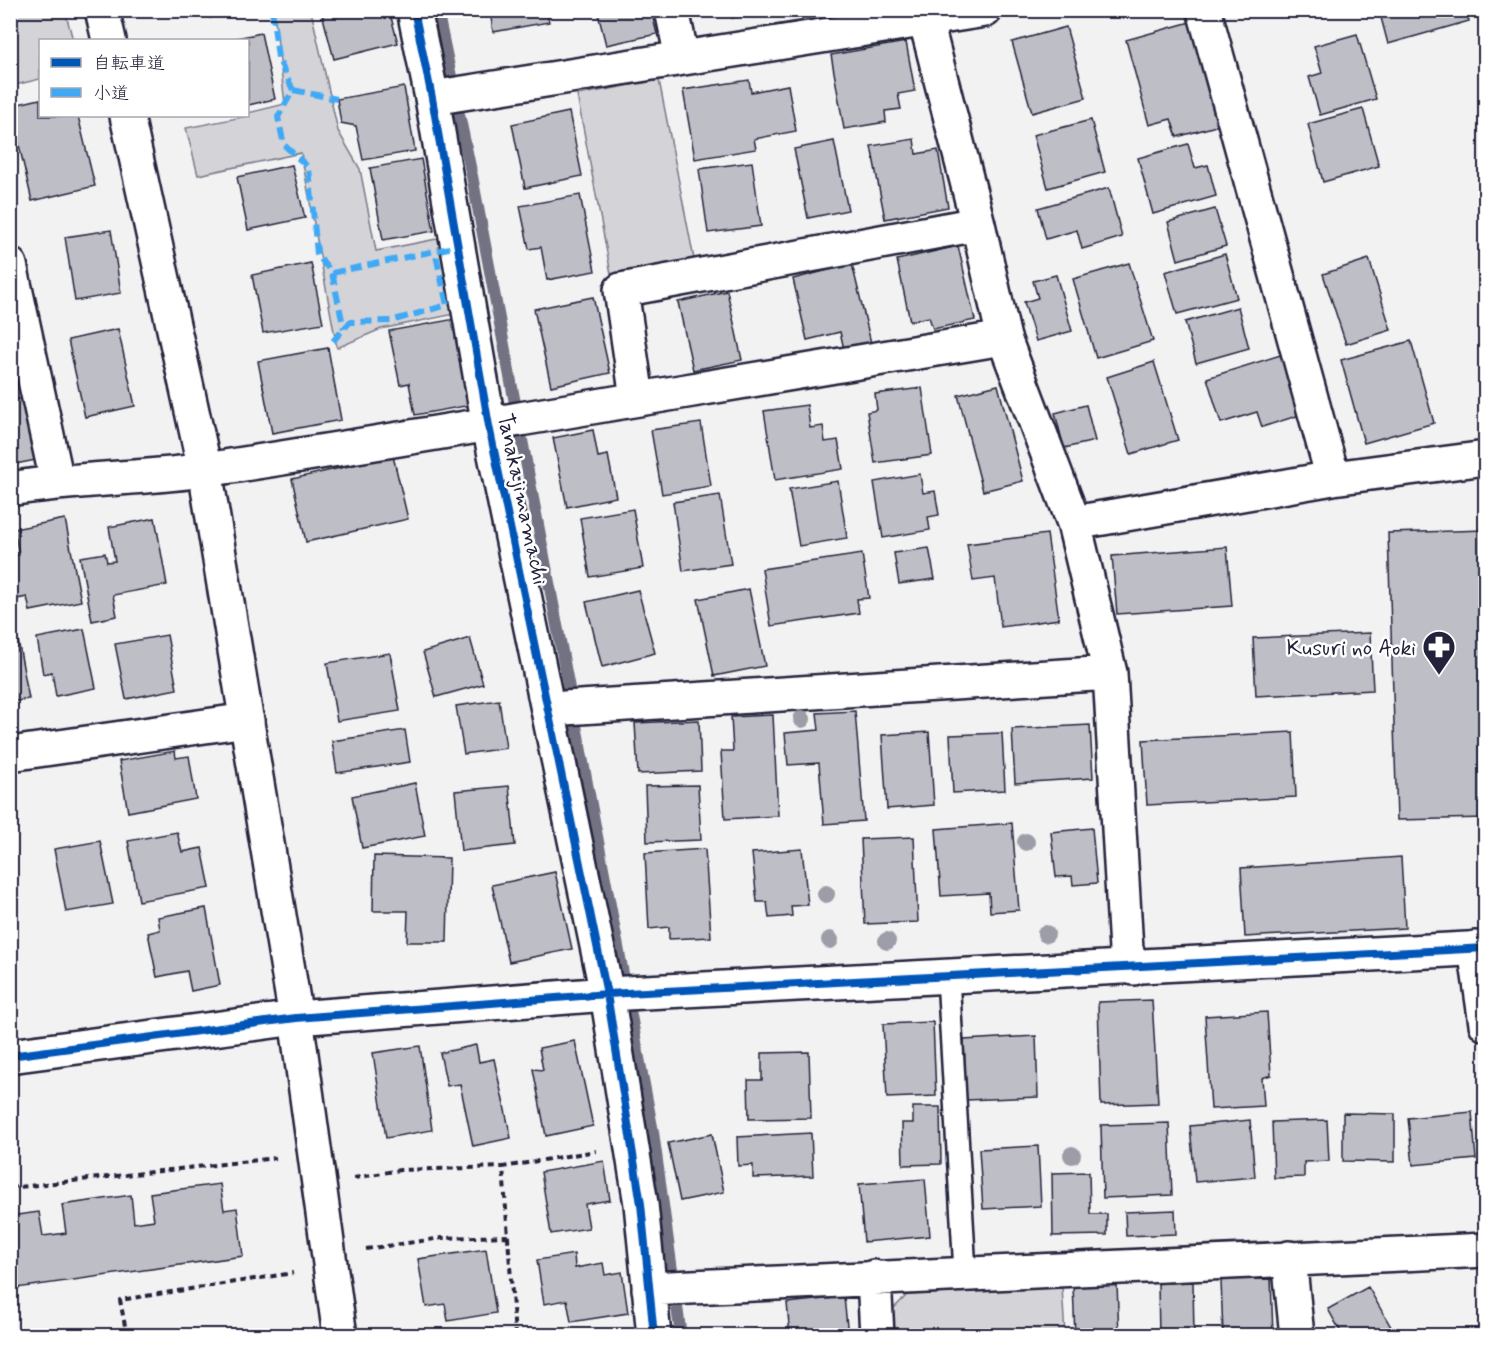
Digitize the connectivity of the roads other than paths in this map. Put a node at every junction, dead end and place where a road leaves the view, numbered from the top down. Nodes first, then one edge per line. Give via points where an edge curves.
1 (102, 10) edge
2 (414, 10) edge
3 (672, 10) edge
4 (985, 10) edge
5 (1204, 10) edge
6 (924, 15) edge
7 (109, 39) edge
8 (682, 58) junction
9 (432, 98) junction
10 (127, 117) edge
11 (978, 224) junction
12 (10, 265) edge
13 (1004, 338) junction
14 (637, 398) junction
15 (489, 426) junction
16 (1485, 458) edge
17 (205, 470) junction
18 (1333, 478) junction
19 (57, 481) junction
20 (10, 489) edge
21 (1074, 523) junction
22 (1110, 673) junction
23 (549, 709) junction
24 (247, 720) junction
25 (10, 754) edge
26 (1480, 948) edge
27 (1134, 968) junction
28 (948, 977) junction
29 (607, 994) junction
30 (296, 1018) junction
31 (1485, 1024) edge
32 (10, 1056) edge
33 (1485, 1250) edge
34 (1289, 1258) junction
35 (965, 1272) junction
36 (874, 1277) junction
37 (649, 1289) junction
38 (340, 1335) edge
39 (654, 1335) edge
40 (877, 1335) edge
41 (1297, 1335) edge

1 - 7 street
2 - 9 street, Tanakajimamachi
3 - 8 street
4 - 6 street
5 - 18 street
6 - 8 street
6 - 11 street
8 - 9 street
9 - 15 street, Tanakajimamachi
10 - 17 street
11 - 13 street
11 - 14 street via 621,290
12 - 19 street
13 - 14 street
13 - 21 street
14 - 15 street
15 - 17 street
15 - 23 street, Tanakajimamachi
16 - 18 street
17 - 19 street
17 - 24 street
18 - 21 street
19 - 20 street
21 - 22 street
22 - 23 street
22 - 27 street via 1126,950
23 - 29 street, Tanakajimamachi
24 - 25 street
24 - 30 street
26 - 27 street
26 - 31 street
27 - 28 street
28 - 29 street
28 - 35 lane
29 - 30 street
29 - 37 street, Tanakajimamachi via 641,1204
30 - 32 street
30 - 38 street
33 - 34 street
34 - 35 street
34 - 41 street
35 - 36 street
36 - 37 street
36 - 40 street
37 - 39 street, Tanakajimamachi

